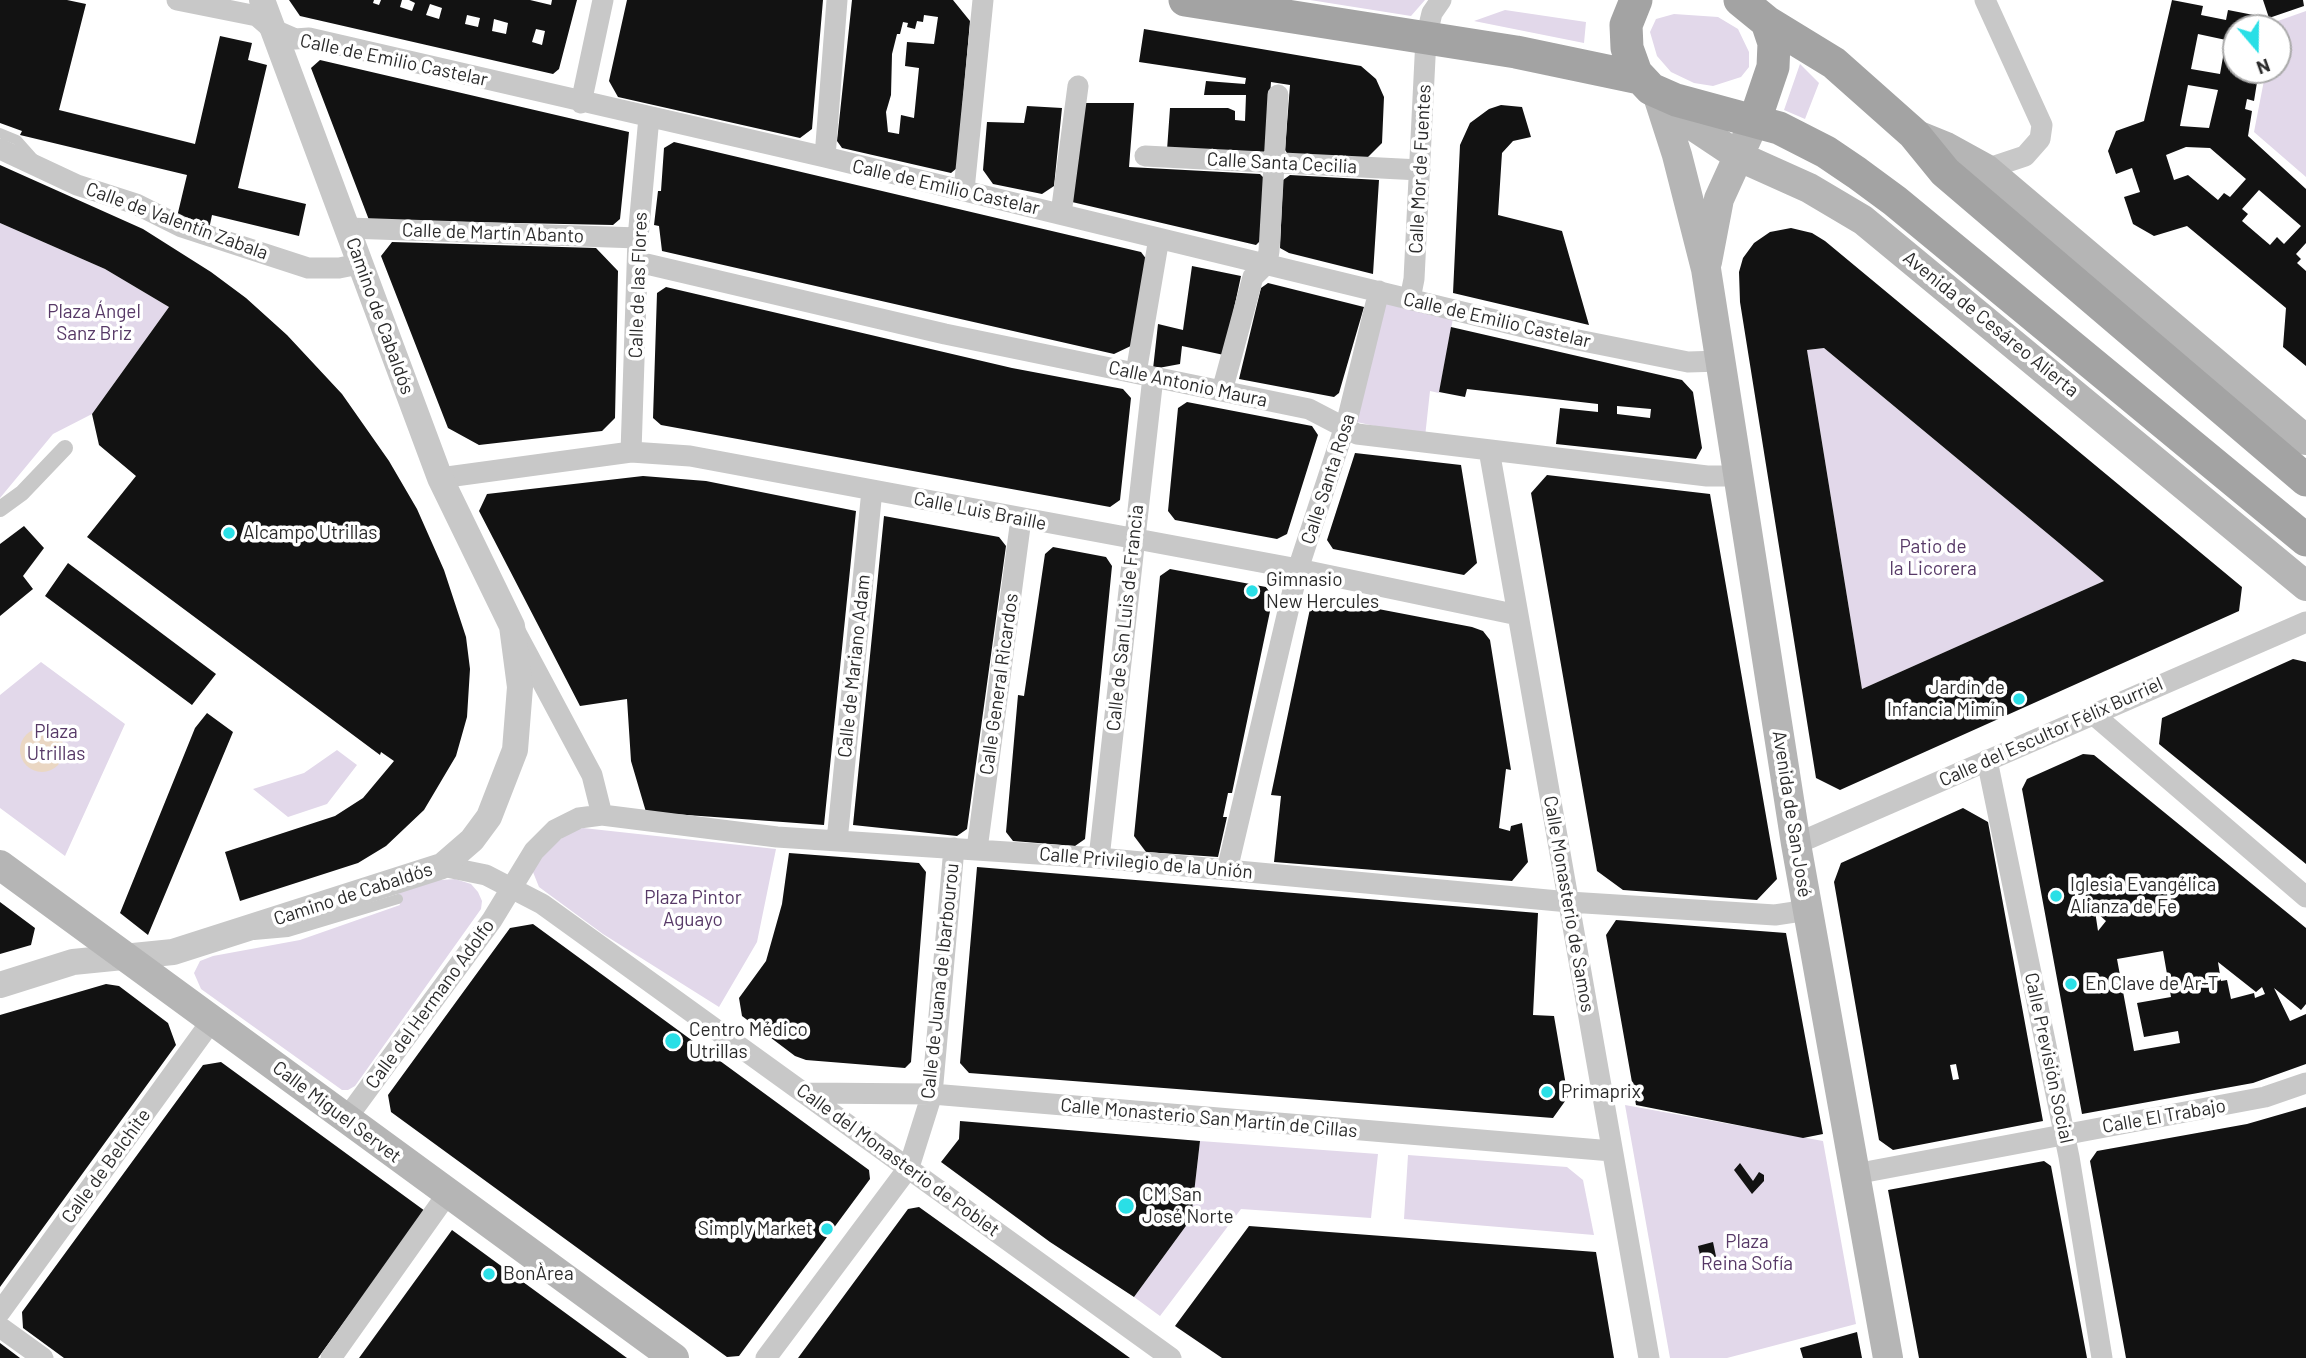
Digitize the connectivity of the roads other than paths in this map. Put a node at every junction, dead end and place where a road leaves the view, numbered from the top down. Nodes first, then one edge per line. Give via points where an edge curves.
1 (177, 0) edge
2 (262, 0) edge
3 (603, 0) edge
4 (837, 0) edge
5 (983, 0) edge
6 (1185, 0) edge
7 (1441, 0) edge
8 (1636, 0) edge
9 (1740, 0) edge
10 (1985, 0) edge
11 (1764, 11) edge
12 (272, 29) junction
13 (1426, 38) junction
14 (1078, 86) dead end
15 (1648, 86) junction
16 (1278, 95) dead end
17 (581, 103) junction
18 (649, 117) junction
19 (1755, 120) junction
20 (0, 133) edge
21 (1914, 134) junction
22 (0, 149) edge
23 (1145, 156) dead end
24 (2025, 156) junction
25 (825, 157) junction
26 (1740, 157) junction
27 (1274, 164) junction
28 (40, 166) junction
29 (1986, 169) junction
30 (1420, 170) junction
31 (964, 190) junction
32 (2022, 200) junction
33 (1061, 214) junction
34 (348, 228) junction
35 (638, 238) junction
36 (1159, 238) junction
37 (638, 262) junction
38 (1266, 263) junction
39 (359, 264) junction
40 (1706, 269) junction
41 (1379, 291) junction
42 (1410, 299) junction
43 (1721, 361) junction
44 (1144, 375) junction
45 (1222, 391) junction
46 (1344, 428) junction
47 (2306, 440) edge
48 (65, 448) dead end
49 (1489, 450) junction
50 (631, 452) junction
51 (1739, 476) junction
52 (440, 478) junction
53 (2306, 480) edge
54 (872, 491) junction
55 (0, 509) edge
56 (1021, 519) junction
57 (1133, 539) junction
58 (2306, 540) edge
59 (1298, 569) junction
60 (2306, 586) edge
61 (1518, 615) junction
62 (2306, 622) edge
63 (512, 626) junction
64 (2093, 714) junction
65 (1987, 760) junction
66 (602, 815) junction
67 (837, 841) junction
68 (1796, 844) junction
69 (954, 848) junction
70 (978, 849) junction
71 (1099, 859) junction
72 (0, 866) edge
73 (442, 866) junction
74 (1227, 870) junction
75 (512, 887) junction
76 (2306, 897) edge
77 (398, 899) dead end
78 (1807, 901) junction
79 (1569, 902) junction
80 (230, 933) junction
81 (129, 957) junction
82 (0, 985) edge
83 (213, 1019) junction
84 (2306, 1083) edge
85 (806, 1093) junction
86 (932, 1094) junction
87 (346, 1119) junction
88 (2065, 1135) junction
89 (1612, 1151) junction
90 (909, 1167) junction
91 (1855, 1174) junction
92 (448, 1193) junction
93 (0, 1312) edge
94 (0, 1327) edge
95 (43, 1358) edge
96 (331, 1358) edge
97 (674, 1358) edge
98 (766, 1358) edge
99 (1171, 1358) edge
100 (1649, 1358) edge
101 (1888, 1358) edge
102 (2102, 1358) edge

1 - 12 street, Calle de Emilio Castelar via 257,16
2 - 12 street, Camino de Cabaldós
3 - 17 street
4 - 25 street
5 - 31 street
6 - 13 main road, Avenida de Cesáreo Alierta
7 - 13 street via 1432,13
8 - 15 main road, Avenida de San José via 1625,35 1629,57
9 - 11 main road
10 - 24 street via 2042,125 2039,139
11 - 19 main road, Avenida de San José via 1774,43 1773,67
11 - 21 main road via 1834,63
12 - 17 street, Calle de Emilio Castelar via 295,39 309,38
12 - 34 street, Camino de Cabaldós
13 - 15 main road, Avenida de Cesáreo Alierta via 1528,55
13 - 30 street, Calle Mor de Fuentes
14 - 33 street
15 - 19 main road, Avenida de Cesáreo Alierta
15 - 26 main road, Avenida de Cesáreo Alierta via 1683,119
15 - 40 main road, Avenida de San José via 1676,151
16 - 27 street
17 - 18 street, Calle de Emilio Castelar
18 - 25 street, Calle de Emilio Castelar
18 - 35 street, Calle de las Flores
19 - 26 main road, Avenida de San José
19 - 58 main road, Avenida de Cesáreo Alierta via 1826,152 1895,201
20 - 28 lane via 17,140
21 - 29 main road
21 - 53 main road via 1945,172
22 - 28 street, Calle de Valentín Zabala
23 - 27 street, Calle Santa Cecilia
24 - 29 street
24 - 32 street
25 - 31 street, Calle de Emilio Castelar
26 - 40 main road, Avenida de San José via 1719,199
26 - 60 main road, Avenida de Cesáreo Alierta via 1809,188 1863,220
27 - 30 street, Calle Santa Cecilia
27 - 38 street
28 - 39 street, Calle de Valentín Zabala via 182,227 308,268
29 - 32 main road
30 - 42 street, Calle Mor de Fuentes
31 - 33 street, Calle de Emilio Castelar
32 - 47 main road
33 - 36 street, Calle de Emilio Castelar
34 - 35 street, Calle de Martín Abanto
34 - 39 street, Camino de Cabaldós
35 - 37 street, Calle de las Flores
36 - 38 street, Calle de Emilio Castelar
36 - 44 street, Calle de San Luis de Francia
37 - 44 street, Calle Antonio Maura
37 - 50 street, Calle de las Flores
38 - 41 street, Calle de Emilio Castelar
38 - 45 street via 1253,277
39 - 52 street, Camino de Cabaldós
40 - 43 main road, Avenida de San José
41 - 42 street, Calle de Emilio Castelar
41 - 46 street, Calle Santa Rosa
42 - 43 street, Calle de Emilio Castelar via 1688,362
43 - 51 main road, Avenida de San José
44 - 45 street, Calle Antonio Maura
44 - 57 street, Calle de San Luis de Francia
45 - 46 street, Calle Antonio Maura via 1318,412
46 - 49 street, Calle Antonio Maura via 1357,434
46 - 59 street, Calle Santa Rosa
48 - 55 street
49 - 51 street, Calle Antonio Maura via 1707,477
49 - 61 street, Calle Monasterio de Samos
50 - 52 street, Calle Luis Braille
50 - 54 street, Calle Luis Braille via 690,456
51 - 68 main road, Avenida de San José
52 - 63 street, Camino de Cabaldós
54 - 56 street, Calle Luis Braille
54 - 67 street, Calle de Mariano Adam
56 - 57 street, Calle Luis Braille
56 - 70 street, Calle General Ricardos
57 - 59 street, Calle Luis Braille
57 - 71 street, Calle de San Luis de Francia
59 - 61 street, Calle Luis Braille
59 - 74 street, Calle Santa Rosa
61 - 79 street, Calle Monasterio de Samos
62 - 64 street, Calle del Escultor Félix Burriel
63 - 66 street, Camino de Cabaldós via 592,775
63 - 73 street, Camino de Cabaldós via 520,687 515,750 489,817 472,840
64 - 65 street, Calle del Escultor Félix Burriel
64 - 76 street
65 - 68 street, Calle del Escultor Félix Burriel
65 - 88 street, Calle Previsión Social
66 - 67 street, Calle Privilegio de la Unión
66 - 75 street, Calle Privilegio de la Unión via 579,818 555,830 534,850
67 - 69 street, Calle Privilegio de la Unión
68 - 78 main road, Avenida de San José
69 - 70 street, Calle Privilegio de la Unión
69 - 86 street, Calle de Juana de Ibarbourou
70 - 71 street, Calle Privilegio de la Unión
71 - 74 street, Calle Privilegio de la Unión
72 - 81 main road, Calle Miguel Servet
73 - 75 street, Calle del Monasterio de Poblet via 465,869
73 - 80 street, Camino de Cabaldós
74 - 79 street, Calle Privilegio de la Unión
75 - 85 street, Calle del Monasterio de Poblet
75 - 87 street, Calle del Hermano Adolfo
77 - 80 lane via 288,932 262,936
78 - 79 street, Calle Privilegio de la Unión via 1795,912 1775,915
78 - 91 main road, Avenida de San José
79 - 89 street, Calle Monasterio de Samos
80 - 81 street, Camino de Cabaldós via 173,952
81 - 82 street, Camino de Cabaldós via 73,962
81 - 83 main road, Calle Miguel Servet
83 - 87 main road, Calle Miguel Servet
83 - 93 street, Calle de Belchite
84 - 88 street, Calle El Trabajo via 2265,1097
85 - 86 street, Calle Monasterio San Martín de Cillas
85 - 90 street, Calle del Monasterio de Poblet
86 - 89 street, Calle Monasterio San Martín de Cillas
86 - 90 street, Calle de Juana de Ibarbourou
87 - 92 main road, Calle Miguel Servet
88 - 91 street, Calle El Trabajo
88 - 102 street, Calle Previsión Social
89 - 100 street, Calle Monasterio de Samos
90 - 98 street, Calle de Juana de Ibarbourou
90 - 99 street, Calle del Monasterio de Poblet
91 - 101 main road, Avenida de San José
92 - 96 street
92 - 97 main road, Calle Miguel Servet
94 - 95 street

